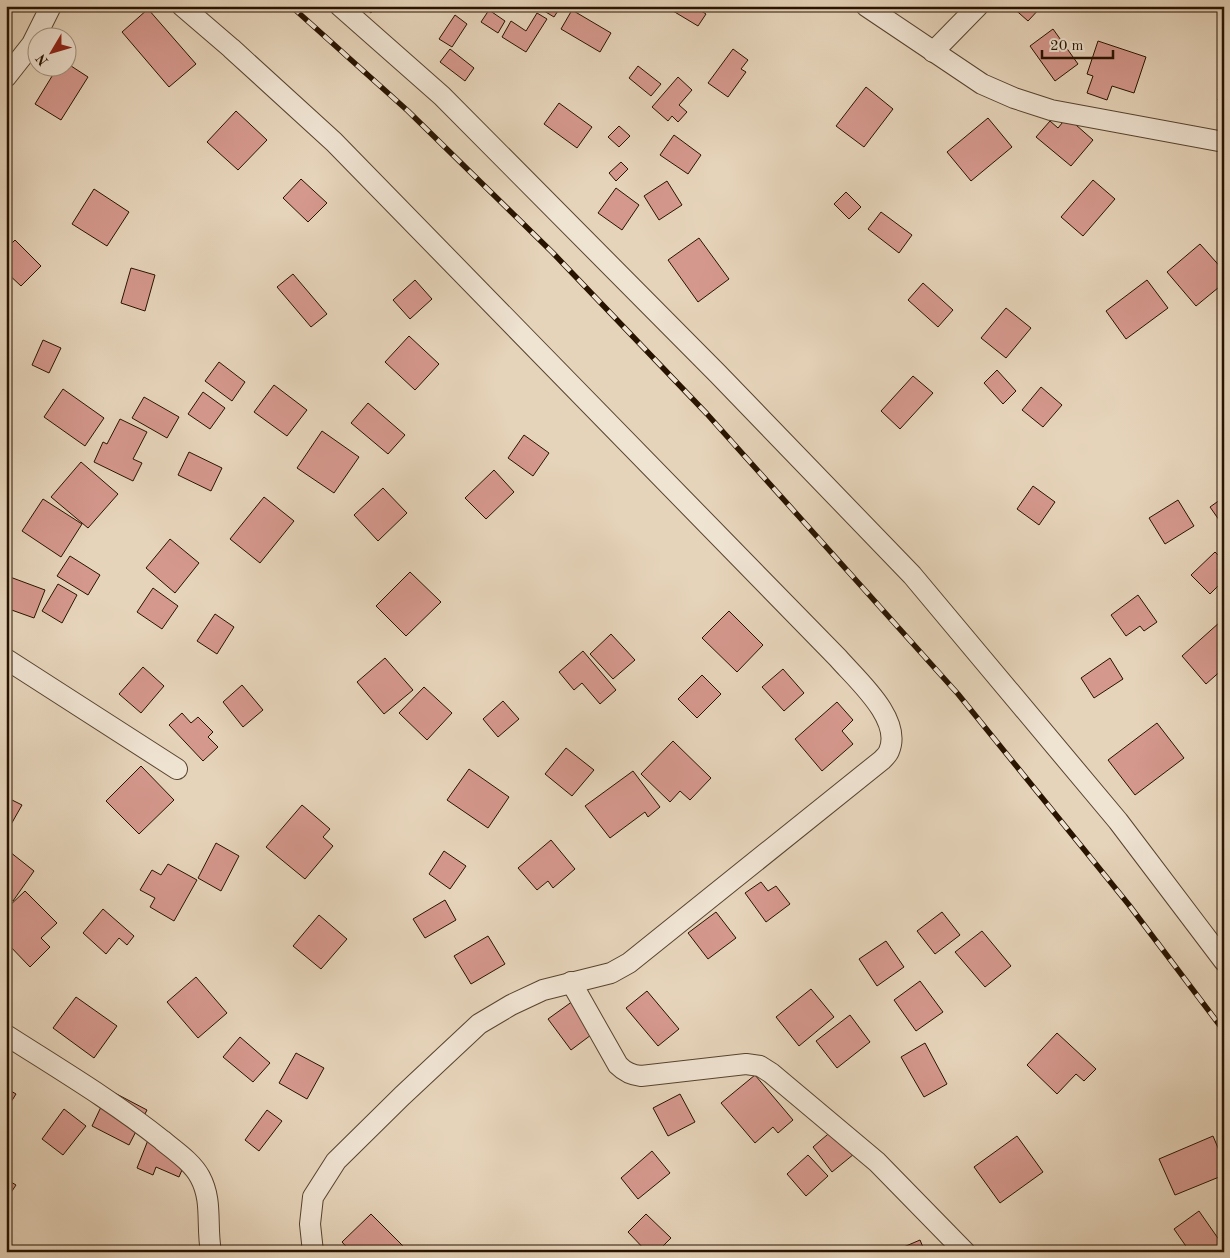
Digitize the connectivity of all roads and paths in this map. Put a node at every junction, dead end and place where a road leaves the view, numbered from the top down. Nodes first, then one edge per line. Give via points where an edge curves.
1 (51, 6) edge
2 (182, 6) edge
3 (340, 6) edge
4 (866, 6) edge
5 (978, 6) edge
6 (933, 52) junction
7 (6, 77) edge
8 (1224, 142) edge
9 (6, 659) edge
10 (177, 770) dead end
11 (1224, 961) edge
12 (571, 982) junction
13 (6, 1035) edge
14 (211, 1252) edge
15 (313, 1252) edge
16 (965, 1252) edge

1 - 7 street via 32,44
2 - 12 street via 334,142 838,658 881,707 890,725 889,751 867,773 629,963 611,973
3 - 11 street via 449,103 912,575 1118,822
4 - 6 street
5 - 6 street
6 - 8 street via 982,84 1051,110
9 - 10 street
12 - 15 street via 543,990 479,1024 336,1161 313,1197 310,1224
12 - 16 street via 618,1065 631,1075 746,1064 760,1066 877,1162
13 - 14 street via 134,1118 186,1159 199,1176 208,1198

